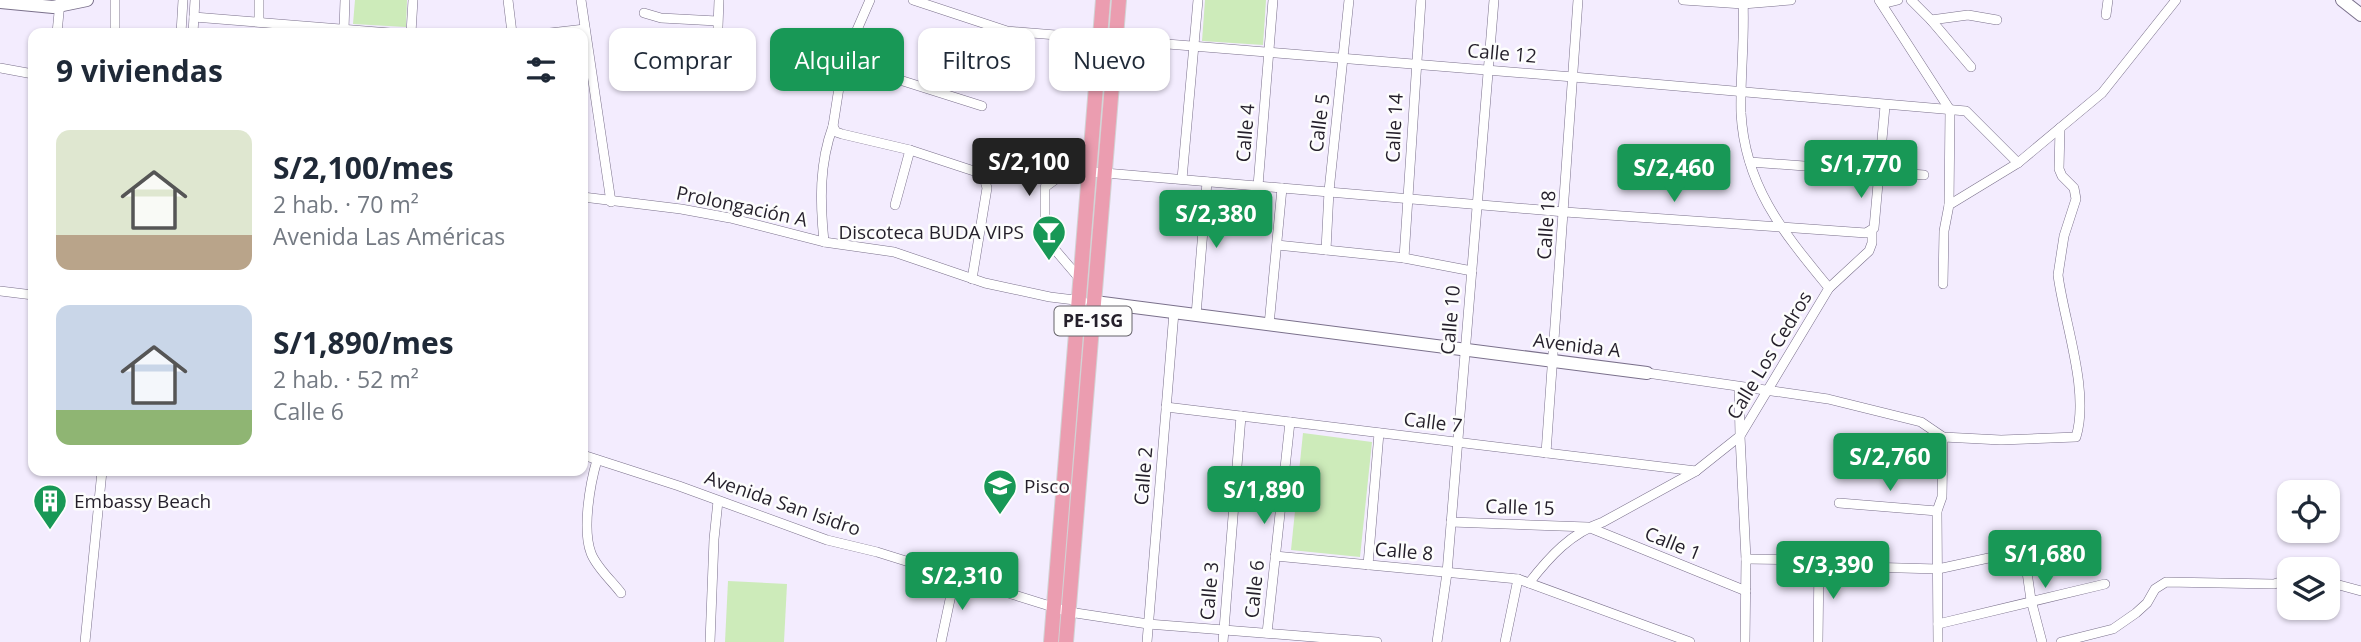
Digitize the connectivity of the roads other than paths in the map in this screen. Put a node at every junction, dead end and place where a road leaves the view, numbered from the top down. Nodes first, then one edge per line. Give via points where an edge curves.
1 (87, 0) edge
2 (115, 0) edge
3 (183, 0) edge
4 (195, 0) edge
5 (259, 0) edge
6 (345, 0) edge
7 (413, 0) edge
8 (508, 0) edge
9 (581, 0) edge
10 (719, 0) edge
11 (870, 0) edge
12 (913, 0) edge
13 (1103, 0) edge
14 (1119, 0) edge
15 (1198, 0) edge
16 (1273, 0) edge
17 (1349, 0) edge
18 (1421, 0) edge
19 (1494, 0) edge
20 (1578, 0) edge
21 (1684, 0) edge
22 (1791, 0) edge
23 (1898, 0) edge
24 (1911, 0) edge
25 (2108, 0) edge
26 (2176, 0) edge
27 (2342, 0) edge
28 (0, 2) edge
29 (1743, 2) edge
30 (1880, 2) edge
31 (60, 3) edge
32 (644, 13) dead end
33 (2106, 15) dead end
34 (2361, 15) edge
35 (194, 17) junction
36 (1931, 20) junction
37 (1997, 20) dead end
38 (717, 21) junction
39 (258, 22) junction
40 (58, 28) edge
41 (115, 28) edge
42 (181, 28) edge
43 (193, 28) edge
44 (332, 28) edge
45 (344, 28) edge
46 (411, 28) edge
47 (511, 28) edge
48 (585, 28) edge
49 (717, 28) edge
50 (858, 28) edge
51 (1101, 28) edge
52 (1117, 28) edge
53 (1049, 34) edge
54 (1170, 44) edge
55 (1194, 46) junction
56 (588, 49) edge
57 (1269, 52) junction
58 (1344, 58) junction
59 (1416, 64) junction
60 (1971, 67) dead end
61 (0, 68) edge
62 (1488, 70) junction
63 (28, 73) edge
64 (1573, 77) junction
65 (904, 81) edge
66 (838, 91) edge
67 (1095, 91) edge
68 (1111, 91) edge
69 (1742, 93) junction
70 (982, 106) dead end
71 (1885, 106) junction
72 (1950, 110) junction
73 (833, 126) junction
74 (1092, 128) junction
75 (2060, 128) junction
76 (1108, 129) junction
77 (910, 150) junction
78 (1750, 162) junction
79 (2018, 163) junction
80 (1089, 172) junction
81 (1879, 172) junction
82 (1105, 173) junction
83 (1924, 175) dead end
84 (1182, 180) junction
85 (1207, 182) junction
86 (1258, 186) junction
87 (1282, 188) junction
88 (1329, 191) junction
89 (588, 198) edge
90 (1408, 198) junction
91 (611, 202) junction
92 (1477, 204) junction
93 (895, 205) dead end
94 (1949, 205) junction
95 (1564, 212) junction
96 (1780, 228) junction
97 (1872, 230) junction
98 (824, 242) junction
99 (1277, 245) junction
100 (1326, 250) junction
101 (1404, 258) junction
102 (1472, 271) junction
103 (972, 279) junction
104 (1080, 279) junction
105 (1943, 284) dead end
106 (1829, 288) junction
107 (0, 291) edge
108 (28, 294) edge
109 (1079, 300) junction
110 (1095, 302) junction
111 (1174, 312) junction
112 (1196, 315) junction
113 (1269, 325) junction
114 (1465, 350) junction
115 (1554, 361) junction
116 (1647, 373) joint
117 (1739, 388) junction
118 (1766, 391) junction
119 (1166, 407) junction
120 (1241, 416) junction
121 (1290, 422) junction
122 (1380, 433) junction
123 (1740, 436) junction
124 (1943, 437) junction
125 (1458, 442) junction
126 (1546, 453) junction
127 (588, 457) edge
128 (597, 460) junction
129 (1696, 471) junction
130 (102, 476) edge
131 (718, 500) junction
132 (1839, 503) dead end
133 (1937, 511) junction
134 (1451, 522) junction
135 (1588, 527) junction
136 (2094, 535) dead end
137 (2024, 551) junction
138 (1275, 556) junction
139 (1746, 559) junction
140 (1819, 561) junction
141 (1368, 565) junction
142 (1938, 569) junction
143 (1447, 573) junction
144 (955, 576) junction
145 (1518, 579) junction
146 (1529, 583) junction
147 (2277, 583) edge
148 (2105, 584) dead end
149 (2340, 586) edge
150 (1746, 591) junction
151 (2361, 592) edge
152 (621, 593) dead end
153 (2031, 600) junction
154 (1054, 607) junction
155 (1069, 612) junction
156 (1148, 624) junction
157 (1938, 624) junction
158 (1224, 630) junction
159 (1267, 634) junction
160 (1336, 640) edge
161 (85, 642) edge
162 (710, 642) edge
163 (941, 642) edge
164 (1051, 642) edge
165 (1066, 642) edge
166 (1147, 642) edge
167 (1223, 642) edge
168 (1371, 642) edge
169 (1377, 642) edge
170 (1437, 642) edge
171 (1505, 642) edge
172 (1690, 642) edge
173 (1745, 642) edge
174 (1818, 642) edge
175 (1938, 642) edge
176 (2042, 642) edge
177 (2061, 642) edge

1 - 31 street
2 - 41 street
3 - 42 street
4 - 35 street
5 - 39 street
6 - 45 street
7 - 46 street
8 - 47 street
9 - 48 street
10 - 38 street
11 - 50 street
12 - 53 street via 1007,31
13 - 51 main road, PE-1SG
14 - 52 main road, PE-1SG
15 - 55 street
16 - 57 street, Calle 4
17 - 58 street, Calle 5
18 - 59 street, Calle 14
19 - 62 street, Calle 10
20 - 64 street, Calle 18
21 - 29 street
22 - 29 street
23 - 30 street
24 - 36 street
25 - 33 street
26 - 75 street via 2102,93
27 - 34 street
28 - 31 street via 40,7
29 - 69 street
30 - 72 street
31 - 40 street
32 - 38 street
35 - 39 street
35 - 43 street
36 - 37 street via 1968,15
36 - 60 street
38 - 49 street
39 - 44 street
54 - 55 street, Calle 12
55 - 57 street, Calle 12
55 - 84 street
56 - 91 street
57 - 58 street, Calle 12
57 - 86 street, Calle 4
58 - 59 street, Calle 12
58 - 88 street, Calle 5
59 - 62 street, Calle 12
59 - 90 street, Calle 14
61 - 63 street
62 - 64 street, Calle 12
62 - 92 street, Calle 10
64 - 69 street, Calle 12
64 - 95 street, Calle 18
65 - 70 street
66 - 73 street
67 - 74 main road, PE-1SG
68 - 76 main road, PE-1SG
69 - 71 street, Calle 12
69 - 78 street
71 - 72 street, Calle 12
71 - 81 street, Calle Los Cedros
72 - 79 street via 1971,114
72 - 94 street
73 - 77 street via 842,134
73 - 98 street via 822,178
74 - 76 main road
74 - 80 main road, PE-1SG
75 - 79 street
75 - 124 street, Avenida A via 2059,169 2074,188 2076,199 2058,275 2073,351 2077,435 2001,440
76 - 82 main road, PE-1SG
77 - 93 street
77 - 103 street via 977,171 987,181
78 - 81 street
78 - 96 street
79 - 94 street
80 - 82 street
80 - 104 main road, PE-1SG
80 - 104 street via 1074,166 1044,189 1045,238
81 - 83 street
81 - 97 street, Calle Los Cedros
82 - 84 street
82 - 110 main road, PE-1SG
84 - 85 street
85 - 86 street
85 - 112 street
86 - 87 street
87 - 88 street
87 - 99 street
88 - 90 street
88 - 100 street, Calle 5
89 - 91 street, Prolongación A
90 - 92 street
90 - 101 street, Calle 14
91 - 98 street, Prolongación A via 730,218
92 - 95 street
92 - 102 street, Calle 10
94 - 105 street
95 - 96 street
95 - 115 street, Calle 18
96 - 97 street
96 - 106 street
97 - 106 street, Calle Los Cedros via 1865,257
98 - 103 street, Prolongación A via 894,252
99 - 100 street
99 - 113 street
100 - 101 street
101 - 102 street
102 - 114 street, Calle 10
103 - 109 street, Avenida A
104 - 109 main road, PE-1SG
106 - 118 street, Calle Los Cedros
107 - 108 street
109 - 110 street, Avenida A
109 - 154 main road, PE-1SG
110 - 111 street, Avenida A
110 - 155 main road, PE-1SG
111 - 112 street, Avenida A
111 - 119 street, Calle 2
112 - 113 street, Avenida A
113 - 114 street, Avenida A
114 - 115 street, Avenida A
114 - 125 street, Calle 10
115 - 116 street, Avenida A
115 - 126 street, Calle 18
116 - 117 street, Avenida A
117 - 118 street, Avenida A
117 - 123 street
118 - 123 street, Calle Los Cedros
118 - 124 street, Avenida A via 1921,422
119 - 120 street, Calle 7
119 - 156 street, Calle 2
120 - 121 street, Calle 7
120 - 158 street, Calle 3
121 - 122 street, Calle 7
121 - 138 street, Calle 6
122 - 125 street, Calle 7
122 - 141 street
123 - 129 street
123 - 139 street, Calle Los Cedros
124 - 133 street via 1942,497
125 - 126 street, Calle 7
125 - 134 street, Calle 10
126 - 129 street, Calle 7
127 - 128 street, Avenida San Isidro
128 - 131 street, Avenida San Isidro
128 - 152 street via 587,535 591,555
129 - 135 street
130 - 161 street
131 - 144 street, Avenida San Isidro via 827,540
131 - 162 street
132 - 133 street
133 - 142 street
134 - 135 street, Calle 15
134 - 143 street, Calle 10
135 - 146 street via 1557,549
135 - 150 street, Calle 1
136 - 137 street
137 - 142 street
137 - 153 street
138 - 141 street, Calle 8
138 - 159 street, Calle 6
139 - 140 street
139 - 150 street, Calle Los Cedros
140 - 142 street
140 - 174 street
141 - 143 street, Calle 8
142 - 157 street
143 - 145 street, Calle 8
143 - 170 street, Calle 10
144 - 154 street, Avenida San Isidro
144 - 163 street
145 - 146 street, Calle 8
145 - 171 street
146 - 172 street, Calle 8
147 - 177 street via 2166,582 2113,629
148 - 153 street
149 - 151 street
150 - 173 street, Calle Los Cedros
153 - 157 street
153 - 176 street
154 - 155 street, Avenida San Isidro
154 - 164 main road, PE-1SG
155 - 156 street
155 - 165 main road, PE-1SG
156 - 158 street
156 - 166 street, Calle 2
157 - 175 street
158 - 159 street
158 - 167 street, Calle 3
159 - 160 street
160 - 168 street
168 - 169 street

